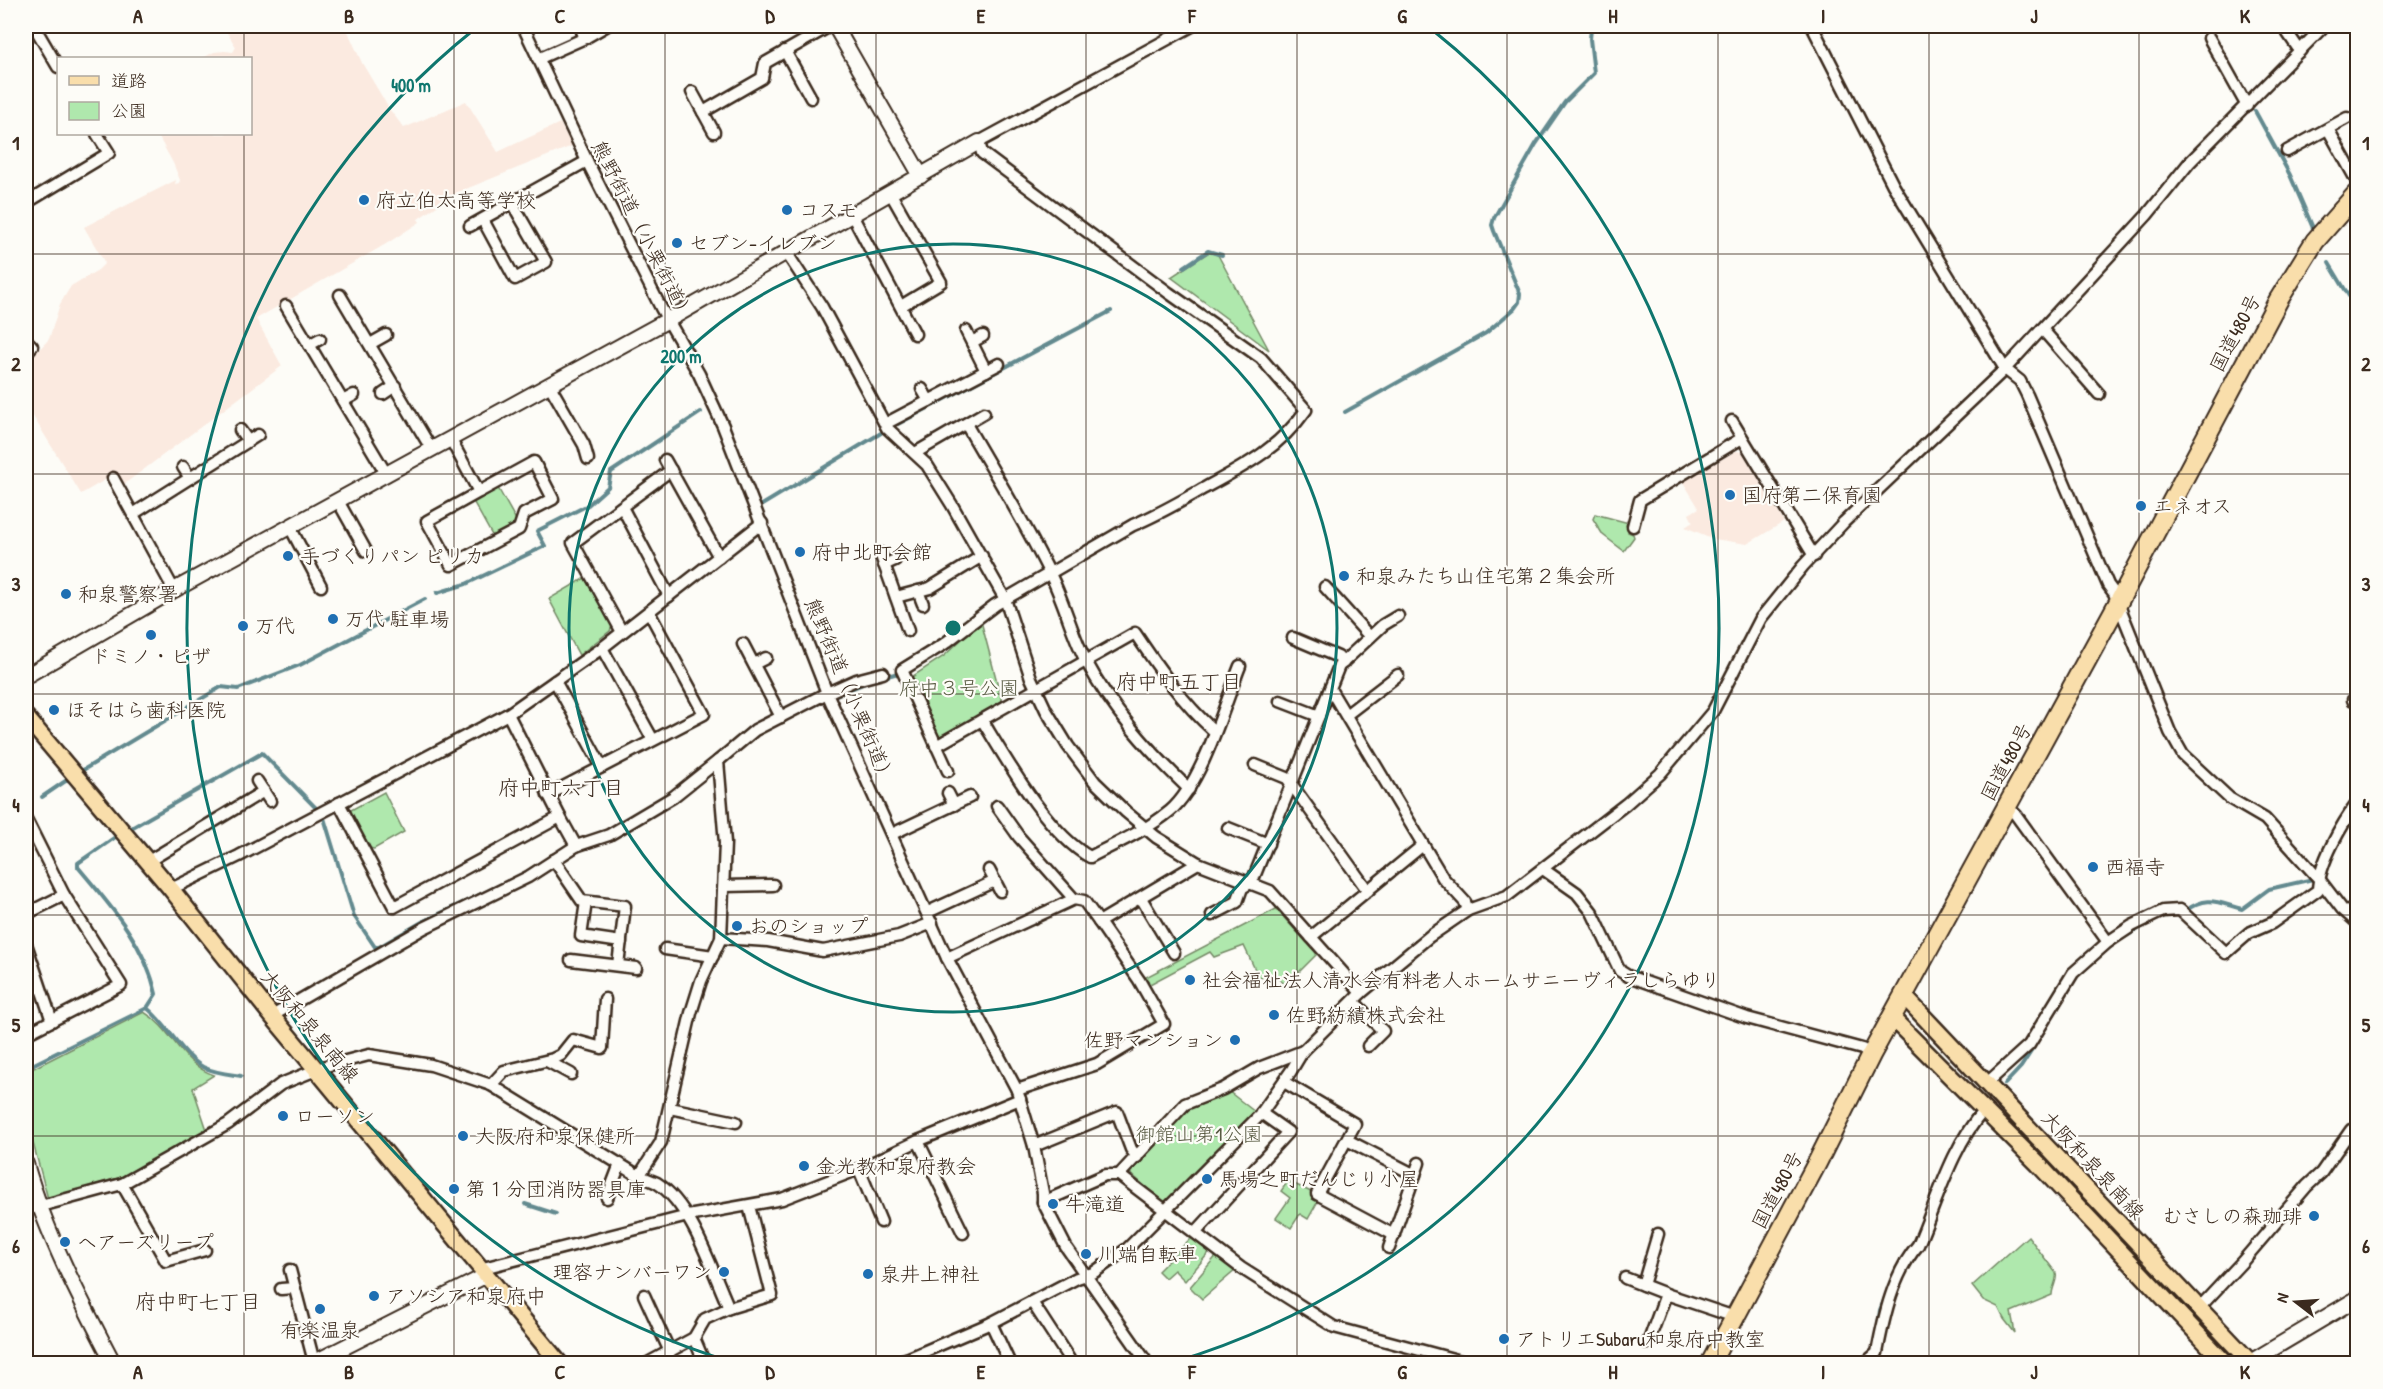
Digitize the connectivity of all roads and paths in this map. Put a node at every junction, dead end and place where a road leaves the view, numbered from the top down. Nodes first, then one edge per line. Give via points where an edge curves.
1 (523, 26) edge
2 (580, 26) edge
3 (606, 26) edge
4 (830, 26) edge
5 (836, 26) edge
6 (1192, 26) edge
7 (1812, 26) edge
8 (2283, 26) edge
9 (2324, 26) edge
10 (40, 28) edge
11 (585, 38) junction
12 (2209, 38) dead end
13 (784, 51) junction
14 (2301, 51) junction
15 (538, 59) junction
16 (57, 65) edge
17 (692, 92) dead end
18 (811, 98) dead end
19 (2247, 106) junction
20 (703, 112) junction
21 (2347, 118) dead end
22 (2328, 129) junction
23 (714, 132) dead end
24 (98, 135) edge
25 (979, 142) junction
26 (2287, 151) dead end
27 (586, 161) junction
28 (921, 176) junction
29 (2358, 183) edge
30 (2358, 192) edge
31 (891, 194) junction
32 (26, 203) edge
33 (512, 203) junction
34 (852, 214) junction
35 (483, 220) junction
36 (470, 226) dead end
37 (786, 252) junction
38 (340, 295) dead end
39 (286, 306) dead end
40 (901, 306) junction
41 (668, 320) junction
42 (2042, 329) junction
43 (966, 331) dead end
44 (915, 334) dead end
45 (386, 335) dead end
46 (982, 336) dead end
47 (320, 339) dead end
48 (26, 340) edge
49 (972, 342) junction
50 (370, 344) junction
51 (309, 345) junction
52 (26, 353) edge
53 (999, 364) dead end
54 (2005, 369) junction
55 (987, 371) junction
56 (395, 386) junction
57 (550, 386) junction
58 (922, 389) dead end
59 (383, 393) dead end
60 (2099, 394) dead end
61 (354, 395) dead end
62 (343, 401) junction
63 (928, 401) junction
64 (984, 413) dead end
65 (1732, 421) dead end
66 (885, 424) junction
67 (966, 424) junction
68 (240, 430) dead end
69 (258, 435) dead end
70 (1742, 438) junction
71 (248, 441) junction
72 (451, 441) junction
73 (432, 450) junction
74 (915, 453) junction
75 (588, 459) dead end
76 (665, 460) dead end
77 (183, 466) dead end
78 (671, 470) junction
79 (387, 475) junction
80 (113, 478) dead end
81 (190, 478) junction
82 (479, 492) junction
83 (338, 501) junction
84 (622, 507) junction
85 (133, 514) junction
86 (762, 523) junction
87 (1633, 526) dead end
88 (290, 527) junction
89 (366, 550) dead end
90 (880, 553) dead end
91 (982, 556) junction
92 (1814, 556) junction
93 (719, 557) junction
94 (896, 560) dead end
95 (884, 565) junction
96 (1050, 573) junction
97 (321, 586) dead end
98 (1325, 587) dead end
99 (174, 590) junction
100 (918, 591) junction
101 (669, 596) junction
102 (896, 597) junction
103 (1005, 599) junction
104 (2118, 603) junction
105 (923, 604) dead end
106 (649, 612) junction
107 (1398, 616) dead end
108 (908, 631) dead end
109 (622, 632) junction
110 (1370, 637) junction
111 (1293, 638) dead end
112 (743, 644) dead end
113 (602, 648) junction
114 (766, 658) dead end
115 (1086, 662) junction
116 (1343, 663) junction
117 (754, 664) junction
118 (1240, 666) dead end
119 (883, 673) dead end
120 (1398, 675) dead end
121 (26, 676) edge
122 (555, 681) junction
123 (1330, 689) junction
124 (1037, 690) junction
125 (827, 693) junction
126 (1280, 701) dead end
127 (508, 714) junction
128 (1346, 715) junction
129 (1320, 716) junction
130 (26, 717) edge
131 (781, 717) junction
132 (982, 720) junction
133 (1214, 731) junction
134 (653, 740) junction
135 (936, 746) junction
136 (718, 761) junction
137 (1255, 765) dead end
138 (602, 767) junction
139 (948, 771) dead end
140 (257, 781) dead end
141 (1292, 786) junction
142 (1189, 789) junction
143 (264, 791) junction
144 (948, 793) dead end
145 (548, 795) junction
146 (970, 797) dead end
147 (270, 801) dead end
148 (2358, 802) edge
149 (339, 803) junction
150 (954, 805) junction
151 (997, 806) dead end
152 (2008, 807) junction
153 (560, 817) junction
154 (26, 819) edge
155 (1145, 828) junction
156 (1228, 828) dead end
157 (892, 834) junction
158 (1268, 844) junction
159 (1423, 845) junction
160 (576, 846) junction
161 (554, 860) junction
162 (147, 862) junction
163 (1198, 863) junction
164 (1543, 869) junction
165 (989, 870) dead end
166 (2319, 879) junction
167 (1250, 883) junction
168 (772, 885) dead end
169 (725, 886) junction
170 (171, 889) junction
171 (1368, 891) junction
172 (64, 895) junction
173 (1141, 898) junction
174 (1074, 899) junction
175 (586, 902) junction
176 (1468, 910) junction
177 (26, 914) edge
178 (1212, 915) dead end
179 (930, 918) junction
180 (1099, 922) junction
181 (2358, 923) edge
182 (1311, 937) junction
183 (721, 938) junction
184 (621, 942) junction
185 (2108, 942) junction
186 (26, 944) edge
187 (665, 949) dead end
188 (1174, 953) dead end
189 (713, 956) junction
190 (946, 958) junction
191 (571, 960) dead end
192 (618, 965) junction
193 (636, 968) dead end
194 (1904, 996) junction
195 (1358, 997) junction
196 (605, 999) dead end
197 (272, 1016) junction
198 (1892, 1018) junction
199 (52, 1021) junction
200 (26, 1034) edge
201 (1368, 1046) dead end
202 (1303, 1051) junction
203 (1871, 1055) junction
204 (547, 1061) junction
205 (318, 1069) junction
206 (571, 1074) dead end
207 (1284, 1082) junction
208 (1987, 1083) junction
209 (491, 1085) junction
210 (1019, 1094) junction
211 (670, 1108) junction
212 (1984, 1110) junction
213 (1261, 1113) junction
214 (736, 1122) dead end
215 (2351, 1130) dead end
216 (1347, 1140) junction
217 (918, 1141) junction
218 (1034, 1146) junction
219 (1137, 1157) junction
220 (1419, 1163) dead end
221 (26, 1164) edge
222 (621, 1164) junction
223 (859, 1170) junction
224 (1119, 1174) junction
225 (1415, 1175) junction
226 (639, 1176) junction
227 (122, 1184) junction
228 (607, 1198) dead end
229 (1043, 1202) junction
230 (749, 1206) junction
231 (32, 1208) edge
232 (1164, 1211) junction
233 (688, 1216) junction
234 (880, 1222) dead end
235 (1196, 1232) junction
236 (963, 1233) dead end
237 (1658, 1234) dead end
238 (1394, 1235) junction
239 (1389, 1248) dead end
240 (205, 1250) dead end
241 (290, 1270) dead end
242 (485, 1273) junction
243 (1086, 1275) junction
244 (1625, 1278) dead end
245 (1643, 1285) junction
246 (295, 1288) junction
247 (281, 1289) dead end
248 (1666, 1294) junction
249 (644, 1296) dead end
250 (2358, 1298) edge
251 (1032, 1302) junction
252 (729, 1308) junction
253 (2199, 1308) junction
254 (1735, 1317) junction
255 (991, 1323) junction
256 (694, 1338) junction
257 (1648, 1343) dead end
258 (1062, 1348) junction
259 (670, 1352) junction
260 (1050, 1354) dead end
261 (1069, 1359) dead end
262 (909, 1361) edge
263 (313, 1363) edge
264 (2249, 1363) edge
265 (114, 1364) edge
266 (560, 1364) edge
267 (646, 1364) edge
268 (705, 1364) edge
269 (890, 1364) edge
270 (1010, 1364) edge
271 (1148, 1364) edge
272 (1472, 1364) edge
273 (1710, 1364) edge
274 (1864, 1364) edge
275 (2226, 1364) edge

1 - 15 street, 熊野街道（小栗街道）
2 - 11 street
3 - 11 street
4 - 13 street
5 - 28 street
6 - 25 street
7 - 54 street via 1893,185
8 - 14 street
9 - 14 street
10 - 16 street
11 - 15 street
12 - 19 street
13 - 18 street
13 - 20 street via 765,63 762,78
14 - 19 street
15 - 27 street, 熊野街道（小栗街道）
17 - 20 street
19 - 42 street via 2189,163 2147,215
20 - 23 street
21 - 22 street
22 - 26 street
22 - 29 street
24 - 32 street via 109,153
25 - 28 street
25 - 96 street via 982,153 1261,358 1306,410 1293,428 1261,456
27 - 33 street via 523,190
27 - 41 street, 熊野街道（小栗街道）
28 - 31 street
30 - 104 highway, 国道480号 via 2315,241 2279,299
31 - 34 street
31 - 40 street via 941,282
33 - 35 street
33 - 35 street via 546,262 515,279
34 - 37 street
34 - 40 street
35 - 36 street
37 - 41 street
37 - 66 street via 822,306
38 - 50 street
39 - 51 street
40 - 44 street
41 - 57 street
41 - 86 street, 熊野街道（小栗街道） via 699,374
42 - 54 street
42 - 60 street
43 - 49 street
45 - 50 street
46 - 49 street
47 - 51 street
48 - 52 street via 32,346
49 - 55 street
50 - 56 street
51 - 62 street
53 - 55 street
54 - 92 street via 1844,522
54 - 104 street via 2020,381 2027,395
55 - 63 street
56 - 59 street
56 - 73 street
57 - 72 street
57 - 75 street
58 - 63 street
61 - 62 street
62 - 79 street
63 - 66 street
64 - 67 street
65 - 70 street
66 - 74 street
67 - 74 street
67 - 96 street
68 - 71 street
69 - 71 street
70 - 87 street via 1640,500
70 - 92 street
71 - 81 street
72 - 73 street
72 - 82 street
73 - 79 street
74 - 91 street via 927,465
76 - 78 street
77 - 81 street
78 - 84 street
78 - 93 street
79 - 83 street
80 - 85 street
81 - 85 street
82 - 82 street via 534,462 553,499 524,514 519,529 451,565 427,521
83 - 88 street
83 - 89 street
84 - 101 street
84 - 109 street via 573,543
85 - 99 street
86 - 93 street
86 - 125 street, 熊野街道（小栗街道）
88 - 97 street
88 - 99 street
90 - 95 street
91 - 100 street via 930,588
91 - 103 street
92 - 164 street via 1761,618 1713,711 1674,760 1626,804
93 - 101 street
94 - 95 street
95 - 102 street
96 - 103 street
96 - 115 street
98 - 110 street
99 - 121 street
100 - 102 street
100 - 105 street
101 - 106 street
102 - 108 street
103 - 124 street
103 - 135 street via 902,670
104 - 152 highway, 国道480号
104 - 166 street via 2182,755 2229,798 2265,819
106 - 109 street
106 - 134 street via 704,714
107 - 110 street
109 - 113 street
110 - 116 street
111 - 116 street via 1338,657
112 - 117 street
113 - 122 street
113 - 134 street
114 - 117 street
115 - 124 street
115 - 133 street via 1135,633 1168,683
115 - 142 street via 1131,729
116 - 123 street
117 - 131 street
118 - 133 street
119 - 125 street
120 - 128 street
122 - 127 street
122 - 138 street
123 - 128 street
123 - 129 street
124 - 132 street
124 - 155 street via 1068,746 1095,782
125 - 131 street
125 - 157 street, 熊野街道（小栗街道）
126 - 129 street
127 - 145 street
127 - 149 street
128 - 159 street
129 - 141 street
130 - 162 main road, 大阪和泉泉南線
131 - 136 street via 755,730
132 - 135 street
132 - 155 street via 1021,783 1078,850 1090,857
133 - 142 street
134 - 138 street
135 - 139 street
136 - 160 street via 673,797 609,835
136 - 169 street
137 - 141 street via 1287,778
138 - 145 street
140 - 143 street
141 - 158 street
141 - 171 street
142 - 155 street via 1170,810
143 - 147 street
143 - 162 street
144 - 150 street
145 - 153 street
146 - 150 street
148 - 166 street
149 - 153 street via 394,907
149 - 170 street
150 - 157 street
151 - 174 street
152 - 185 street
152 - 194 highway, 国道480号
153 - 160 street
154 - 172 street
155 - 163 street
156 - 158 street
157 - 179 street, 熊野街道（小栗街道）
158 - 167 street
159 - 171 street
159 - 176 street
160 - 161 street
161 - 175 street
161 - 197 street via 528,877 424,928
162 - 170 main road, 大阪和泉泉南線
163 - 167 street
163 - 173 street
164 - 176 street via 1507,896
164 - 203 street via 1585,903 1620,971 1628,976 1747,1018 1862,1049
165 - 179 street via 997,886
166 - 181 street
166 - 185 street via 2318,890 2272,923 2249,933 2226,953 2183,912 2163,911
167 - 178 street via 1242,888 1237,902
167 - 182 street via 1270,891
168 - 169 street
169 - 183 street
170 - 197 main road, 大阪和泉泉南線
171 - 182 street
172 - 177 street
172 - 199 street via 121,985
173 - 180 street
173 - 188 street
174 - 180 street via 1084,901
174 - 190 street
175 - 184 street via 581,936
175 - 184 street via 625,906
176 - 195 street via 1430,936
179 - 183 street via 899,936 823,951
179 - 190 street, 熊野街道（小栗街道）
180 - 210 street via 1164,1024 1097,1064
182 - 195 street
183 - 189 street
184 - 192 street
185 - 208 street via 2073,973 2029,1046
186 - 199 street
187 - 189 street
189 - 211 street via 690,1013
190 - 210 street, 熊野街道（小栗街道）
191 - 192 street
192 - 193 street
194 - 198 highway, 国道480号
194 - 208 main road, 大阪和泉泉南線
195 - 201 street via 1383,1031
195 - 202 street
196 - 204 street via 602,1048 573,1040 561,1055
197 - 205 main road, 大阪和泉泉南線
198 - 203 highway, 国道480号
198 - 212 main road, 大阪和泉泉南線
199 - 200 street
202 - 207 street
202 - 219 street via 1185,1104
203 - 254 highway, 国道480号
204 - 206 street
204 - 209 street via 504,1071
205 - 209 street via 369,1055 431,1065
205 - 227 street via 281,1084 228,1124
205 - 242 main road, 大阪和泉泉南線
207 - 213 street
207 - 216 street via 1355,1124
208 - 253 main road, 大阪和泉泉南線
209 - 222 street
210 - 217 street
210 - 218 street, 熊野街道（小栗街道）
211 - 214 street
211 - 226 street via 661,1142
212 - 274 street via 1962,1141 1918,1245 1910,1254 1885,1311 1877,1353
212 - 275 main road, 大阪和泉泉南線
213 - 232 street
213 - 235 street via 1288,1132
215 - 253 street via 2321,1173
216 - 225 street
216 - 238 street via 1317,1194
217 - 223 street
217 - 236 street
218 - 219 street via 1117,1112
218 - 229 street, 熊野街道（小栗街道）
219 - 224 street
220 - 225 street
221 - 231 street
222 - 226 street
222 - 228 street
223 - 230 street via 782,1199
223 - 234 street
224 - 229 street via 1105,1175
224 - 232 street
225 - 238 street
226 - 233 street via 657,1183
227 - 231 street
227 - 240 street via 166,1261
229 - 243 street, 熊野街道（小栗街道） via 1066,1248
230 - 233 street
230 - 252 street via 772,1295
231 - 265 street
232 - 235 street
232 - 243 street via 1127,1249
233 - 242 street via 487,1267
233 - 252 street
235 - 272 street via 1241,1268 1334,1327
237 - 245 street
238 - 239 street
241 - 246 street
242 - 263 street
242 - 266 main road, 大阪和泉泉南線
243 - 251 street
243 - 271 street, 熊野街道（小栗街道）
244 - 245 street
245 - 248 street
246 - 247 street
246 - 263 street
248 - 254 street
248 - 257 street
249 - 259 street
250 - 264 street
251 - 255 street
251 - 258 street
252 - 256 street via 705,1319
253 - 264 main road, 大阪和泉泉南線
254 - 273 highway, 国道480号
255 - 262 street
255 - 270 street
256 - 259 street
256 - 268 street
258 - 260 street
258 - 261 street
259 - 267 street
262 - 269 street

